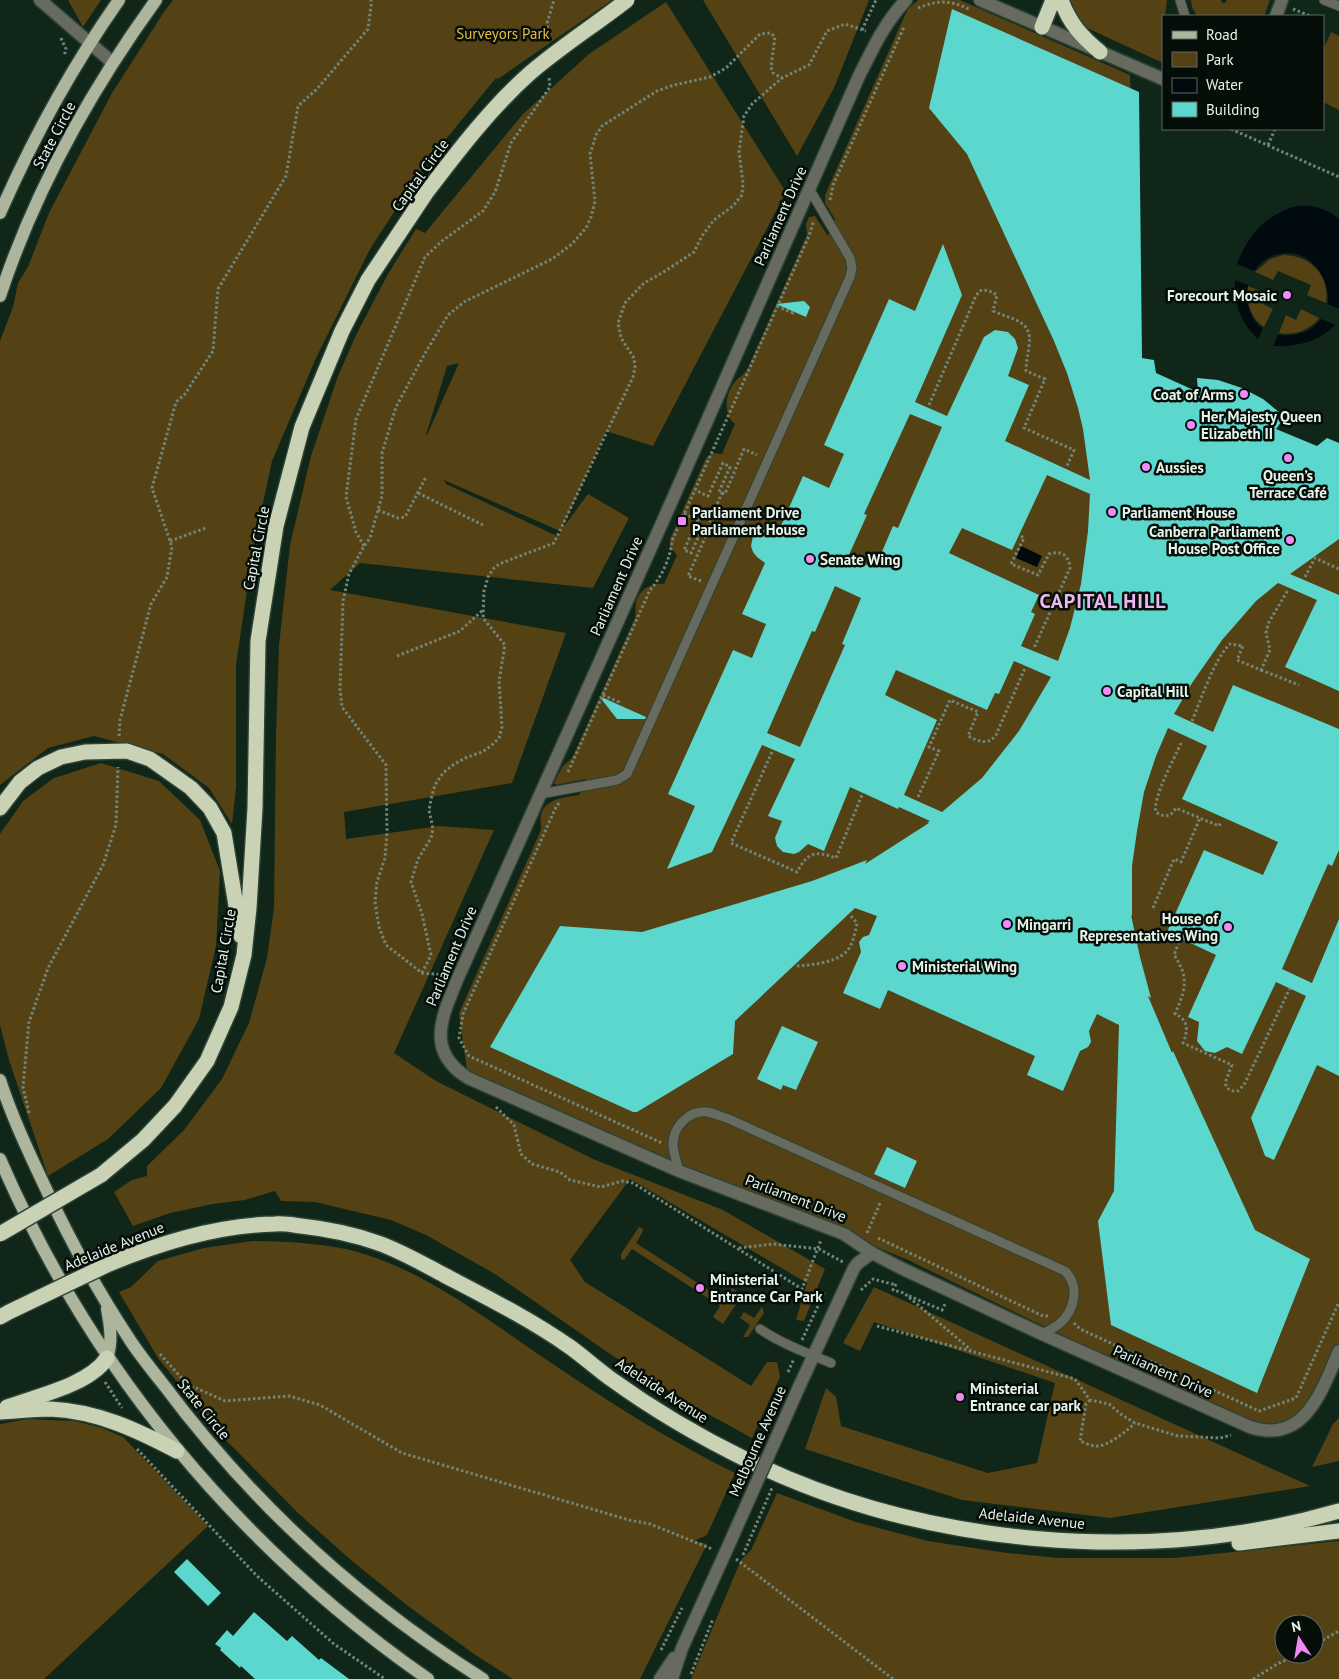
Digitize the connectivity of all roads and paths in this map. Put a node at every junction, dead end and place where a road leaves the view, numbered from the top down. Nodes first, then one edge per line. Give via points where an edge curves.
1 (40, 0) edge
2 (118, 0) edge
3 (156, 0) edge
4 (371, 0) edge
5 (554, 0) edge
6 (627, 0) edge
7 (876, 0) edge
8 (906, 0) edge
9 (1053, 0) edge
10 (1061, 0) edge
11 (1180, 0) edge
12 (1324, 0) edge
13 (976, 5) edge
14 (1339, 6) edge
15 (914, 11) dead end
16 (1178, 15) edge
17 (1185, 15) edge
18 (908, 19) dead end
19 (1042, 27) junction
20 (862, 30) junction
21 (869, 33) dead end
22 (548, 41) dead end
23 (90, 43) junction
24 (1100, 52) junction
25 (113, 63) junction
26 (549, 68) dead end
27 (782, 78) junction
28 (1162, 79) edge
29 (1233, 130) edge
30 (1275, 130) edge
31 (1268, 146) junction
32 (1339, 177) edge
33 (810, 190) junction
34 (828, 208) dead end
35 (0, 214) edge
36 (815, 217) dead end
37 (0, 296) edge
38 (777, 306) junction
39 (793, 311) dead end
40 (929, 405) dead end
41 (760, 456) dead end
42 (1067, 466) dead end
43 (426, 477) dead end
44 (695, 490) junction
45 (418, 493) junction
46 (722, 493) junction
47 (378, 510) junction
48 (684, 514) junction
49 (483, 525) dead end
50 (206, 528) dead end
51 (706, 530) junction
52 (1021, 536) dead end
53 (170, 541) junction
54 (364, 546) junction
55 (1339, 569) edge
56 (1305, 577) dead end
57 (704, 582) dead end
58 (1288, 590) dead end
59 (483, 609) junction
60 (1034, 648) dead end
61 (396, 656) dead end
62 (1025, 668) dead end
63 (1261, 670) junction
64 (1299, 685) dead end
65 (603, 695) junction
66 (618, 704) dead end
67 (1192, 721) dead end
68 (1181, 743) dead end
69 (118, 751) junction
70 (772, 752) dead end
71 (566, 776) dead end
72 (540, 794) junction
73 (862, 795) dead end
74 (918, 797) dead end
75 (563, 798) dead end
76 (0, 808) edge
77 (1200, 818) junction
78 (1221, 822) dead end
79 (1153, 908) dead end
80 (851, 916) dead end
81 (1179, 942) dead end
82 (244, 955) junction
83 (797, 966) dead end
84 (422, 973) junction
85 (448, 976) dead end
86 (1290, 988) dead end
87 (0, 1080) edge
88 (495, 1106) dead end
89 (30, 1115) dead end
90 (673, 1148) junction
91 (0, 1160) edge
92 (679, 1171) junction
93 (886, 1190) junction
94 (826, 1226) junction
95 (860, 1229) dead end
96 (867, 1233) junction
97 (0, 1234) edge
98 (738, 1248) junction
99 (819, 1249) junction
100 (872, 1253) junction
101 (896, 1284) dead end
102 (827, 1287) dead end
103 (893, 1290) dead end
104 (856, 1294) dead end
105 (105, 1302) junction
106 (1339, 1302) edge
107 (4, 1314) edge
108 (1064, 1319) junction
109 (877, 1326) dead end
110 (760, 1330) dead end
111 (1042, 1334) junction
112 (798, 1349) junction
113 (1339, 1351) edge
114 (974, 1352) junction
115 (162, 1357) dead end
116 (814, 1357) junction
117 (107, 1358) junction
118 (832, 1363) dead end
119 (788, 1373) dead end
120 (1090, 1400) junction
121 (0, 1410) edge
122 (1135, 1424) junction
123 (1250, 1427) junction
124 (178, 1451) junction
125 (1339, 1511) edge
126 (1339, 1531) edge
127 (1140, 1542) junction
128 (721, 1551) junction
129 (686, 1601) dead end
130 (1339, 1632) edge
131 (1324, 1639) edge
132 (682, 1648) junction
133 (659, 1653) dead end
134 (1279, 1664) edge
135 (428, 1679) edge
136 (483, 1679) edge
137 (660, 1679) edge
138 (672, 1679) edge
139 (893, 1679) edge
140 (1253, 1679) edge

1 - 23 street
2 - 23 main road, State Circle
3 - 25 main road, State Circle
4 - 53 path via 368,29 318,89 298,106 286,176 218,289 213,351 176,402 152,488
5 - 22 path via 547,23
6 - 82 highway, Capital Circle, bridge via 530,74 492,111 426,192 368,280 342,330 302,427 276,526 258,640 255,808
7 - 20 path
8 - 33 street, Parliament Drive via 878,36
9 - 19 highway
10 - 24 highway via 1075,28
11 - 16 lane
11 - 17 lane
12 - 14 lane
13 - 15 path via 946,0 929,3
13 - 19 street
18 - 34 path via 834,185
19 - 24 street
20 - 21 path
20 - 27 path via 845,24 827,31 809,65
23 - 25 street
23 - 35 main road, State Circle via 56,100
24 - 28 street
25 - 37 main road, State Circle via 64,148
26 - 54 path via 550,87 511,143 495,192 482,212 426,257 356,419 346,497 356,532
27 - 47 path via 773,73 771,67 775,36 760,34 726,68 710,77 657,91 602,126 590,154 595,201 586,228 552,259 464,302 448,315 424,355 396,407 382,453 382,496
27 - 59 path via 752,104 744,116 739,152 742,195 714,220 694,252 644,283 625,303 618,323 621,338 634,358 633,377 554,544 493,569 484,591
29 - 31 path
30 - 31 path
31 - 32 path
33 - 72 street, Parliament Drive
33 - 72 lane via 851,261 852,270 846,285 627,774 617,780
36 - 38 path
38 - 39 path
38 - 44 path
40 - 42 path via 975,298 979,292 991,291 996,296 993,311 1026,325 1030,332 1026,371 1045,379 1024,428 1074,450
41 - 46 path via 744,449 725,494
43 - 45 path
44 - 46 path via 708,496 723,464 730,467 719,492
44 - 48 path
45 - 47 path via 405,517 398,518
45 - 49 path
46 - 51 path
47 - 54 path via 370,538
48 - 51 path via 698,520 684,550 691,553 702,529
48 - 65 path via 657,583 650,590
50 - 53 path
51 - 57 path via 688,576
52 - 60 path via 1024,538 1011,564 1038,575 1049,554 1060,552 1070,561 1070,568
53 - 69 path via 167,577 151,604 120,720
54 - 84 path via 350,574 343,601 342,707 386,765 385,858 375,902 379,926 386,945
55 - 56 path via 1315,558
58 - 63 path via 1269,622 1266,633 1270,650
59 - 61 path via 460,631
59 - 84 path via 483,618 505,645 499,681 502,727 499,738 491,746 453,766 435,785 428,810 431,838 418,859 411,882 431,955
62 - 74 path via 996,735 987,742 968,736 978,712 950,700 929,747 939,751
63 - 64 path
63 - 67 path via 1237,660 1243,646 1230,644 1217,663
65 - 66 path
65 - 71 path
68 - 77 path via 1154,806 1161,816 1168,816 1176,808
69 - 76 highway via 85,752 62,757 38,768 20,782
69 - 82 highway via 150,759 191,788 210,808 224,833
69 - 89 path via 116,825 103,865 48,968 29,1022 23,1087
70 - 73 path via 731,843 797,872 811,855 836,858
72 - 92 street, Parliament Drive via 442,1018 443,1049 451,1064 468,1078
75 - 90 path via 473,986 459,1038 469,1056
77 - 78 path via 1219,826
77 - 79 path via 1181,862 1174,859
80 - 83 path via 857,923 846,953 817,964
81 - 86 path via 1174,955 1185,980 1184,994 1175,1014 1187,1024 1183,1043 1232,1065 1225,1083 1227,1089 1238,1091 1244,1085
82 - 97 highway, Capital Circle, bridge via 231,1007 207,1061 175,1106 143,1140 101,1175
84 - 85 path
87 - 105 main road, State Circle via 59,1217
88 - 98 path via 514,1125 521,1154 532,1164 560,1172 570,1180 601,1187 622,1181 634,1183
90 - 92 lane
90 - 93 lane via 675,1133 684,1120 696,1112 707,1112
91 - 117 main road via 50,1264
92 - 94 street, Parliament Drive
93 - 96 path
93 - 108 lane via 1064,1271 1072,1281 1074,1294
94 - 99 path
94 - 100 street, Parliament Drive
95 - 96 path
96 - 108 path via 1043,1316
98 - 99 path via 773,1244
98 - 99 path via 802,1289
100 - 111 street, Parliament Drive
100 - 116 street, Melbourne Avenue via 854,1268
101 - 104 path via 873,1279
102 - 112 path
103 - 114 path via 904,1293
105 - 117 main road via 111,1336
105 - 136 main road, State Circle via 180,1407 275,1514 386,1612
106 - 108 path via 1296,1398 1259,1411
107 - 127 highway, Adelaide Avenue, bridge via 129,1256 173,1241 225,1229 277,1223 329,1229 380,1244 523,1316 656,1410 741,1457 798,1482 874,1508 951,1527 1057,1540
108 - 111 lane
109 - 114 path
110 - 112 lane
111 - 123 street, Parliament Drive
112 - 116 lane
112 - 119 path
113 - 123 street, Parliament Drive via 1317,1400 1307,1414 1281,1429 1268,1431
114 - 120 path via 1074,1379
115 - 128 path via 187,1384 225,1401 289,1396 320,1405 402,1453 650,1524
116 - 118 lane
116 - 128 street, Melbourne Avenue, bridge
117 - 121 highway via 97,1369 78,1380
117 - 124 main road
120 - 122 path via 1109,1404
120 - 122 path via 1086,1404 1080,1441 1097,1446 1106,1444
121 - 124 highway via 79,1412 142,1432
122 - 123 path via 1178,1436 1220,1438
124 - 135 main road via 285,1565 343,1616
125 - 127 highway, Adelaide Avenue via 1249,1532
126 - 127 highway via 1187,1547
128 - 132 street, Melbourne Avenue
128 - 139 path
129 - 133 path
130 - 131 path
132 - 137 street, Melbourne Avenue
132 - 138 street, Melbourne Avenue
134 - 140 path

